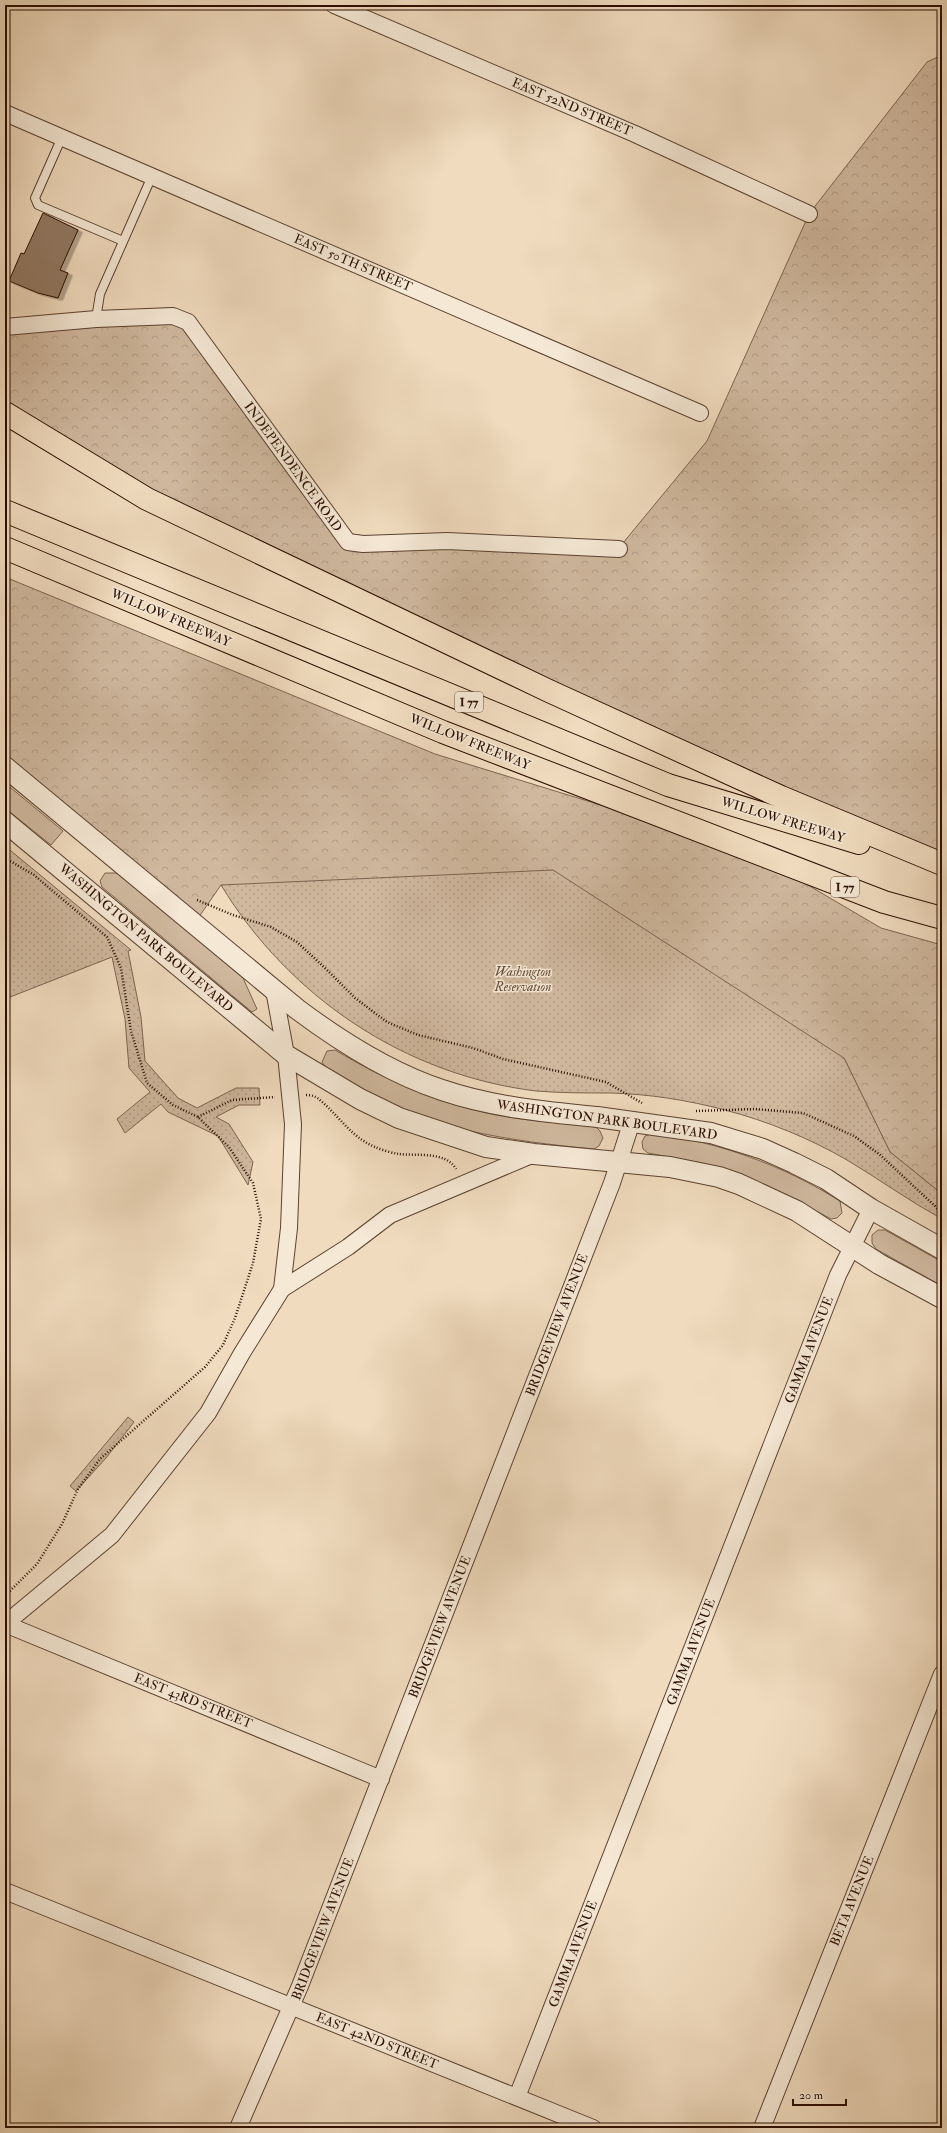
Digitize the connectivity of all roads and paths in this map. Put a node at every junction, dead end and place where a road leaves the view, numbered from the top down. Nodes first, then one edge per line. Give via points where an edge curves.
1 (334, 5) edge
2 (5, 113) edge
3 (62, 137) junction
4 (152, 176) junction
5 (809, 214) dead end
6 (123, 241) junction
7 (96, 319) junction
8 (5, 327) edge
9 (5, 413) edge
10 (700, 413) dead end
11 (5, 511) edge
12 (5, 548) edge
13 (618, 549) dead end
14 (5, 745) edge
15 (8, 758) edge
16 (5, 822) edge
17 (5, 858) edge
18 (942, 864) edge
19 (942, 868) edge
20 (191, 895) dead end
21 (942, 918) edge
22 (274, 990) junction
23 (286, 1055) junction
24 (301, 1096) dead end
25 (268, 1098) dead end
26 (648, 1104) dead end
27 (688, 1110) dead end
28 (198, 1117) junction
29 (632, 1121) junction
30 (534, 1154) junction
31 (620, 1163) junction
32 (455, 1168) dead end
33 (871, 1209) junction
34 (942, 1215) edge
35 (852, 1246) junction
36 (942, 1249) edge
37 (282, 1289) junction
38 (942, 1298) edge
39 (5, 1596) edge
40 (5, 1624) edge
41 (942, 1674) edge
42 (381, 1778) junction
43 (5, 1891) edge
44 (292, 2007) junction
45 (517, 2097) junction
46 (238, 2128) edge
47 (593, 2128) edge
48 (762, 2128) edge

1 - 5 street, EAST 52ND STREET via 635,134
2 - 3 street, EAST 50TH STREET
3 - 4 street, EAST 50TH STREET
3 - 6 lane via 35,198 38,205
4 - 6 lane
4 - 10 street, EAST 50TH STREET
6 - 7 lane via 100,294
7 - 8 street, INDEPENDENCE ROAD
7 - 13 street, INDEPENDENCE ROAD via 172,316 188,322 348,542 363,544 447,541
9 - 18 highway via 154,502 549,691 781,797
11 - 19 highway, WILLOW FREEWAY / I 77 via 668,785
12 - 21 highway, WILLOW FREEWAY / I 77 via 444,732 884,902
14 - 15 path
15 - 22 street, WASHINGTON PARK BOULEVARD
16 - 23 street, WASHINGTON PARK BOULEVARD
17 - 28 path via 34,875 107,937 121,968 131,1031 147,1083 173,1105
20 - 26 path via 233,915 271,927 297,942 355,998 387,1022 418,1035 473,1048 504,1059 606,1082 641,1103
22 - 23 street, WASHINGTON PARK BOULEVARD
22 - 29 street, WASHINGTON PARK BOULEVARD via 320,1027 411,1078 442,1090 525,1109
23 - 30 street, WASHINGTON PARK BOULEVARD via 360,1100 399,1118 486,1147
23 - 37 street, WASHINGTON PARK BOULEVARD via 293,1124 290,1228
24 - 32 path via 312,1095 319,1099 359,1139 376,1147 398,1154 438,1157 448,1160
25 - 28 path via 232,1100
27 - 34 path via 755,1108 803,1113 854,1136 881,1157
28 - 39 path via 229,1147 253,1183 261,1219 253,1263 236,1318 222,1345 205,1367 100,1459 78,1489 62,1524 37,1564
29 - 31 street, BRIDGEVIEW AVENUE
29 - 33 street, WASHINGTON PARK BOULEVARD via 711,1133 763,1149 826,1179
30 - 31 street, WASHINGTON PARK BOULEVARD
30 - 37 street, WASHINGTON PARK BOULEVARD via 390,1215 348,1247
31 - 35 street, WASHINGTON PARK BOULEVARD via 670,1167 719,1177 739,1184 797,1211
31 - 42 street, BRIDGEVIEW AVENUE
33 - 35 street, GAMMA AVENUE
33 - 36 street, WASHINGTON PARK BOULEVARD
35 - 38 street, WASHINGTON PARK BOULEVARD
35 - 45 street, GAMMA AVENUE via 809,1349
37 - 40 street, WASHINGTON PARK BOULEVARD via 208,1413 112,1535
40 - 42 street, EAST 43RD STREET
41 - 48 street, BETA AVENUE
42 - 44 street, BRIDGEVIEW AVENUE
43 - 44 street, EAST 42ND STREET
44 - 45 street, EAST 42ND STREET
44 - 46 street, BRIDGEVIEW AVENUE
45 - 47 street, EAST 42ND STREET

